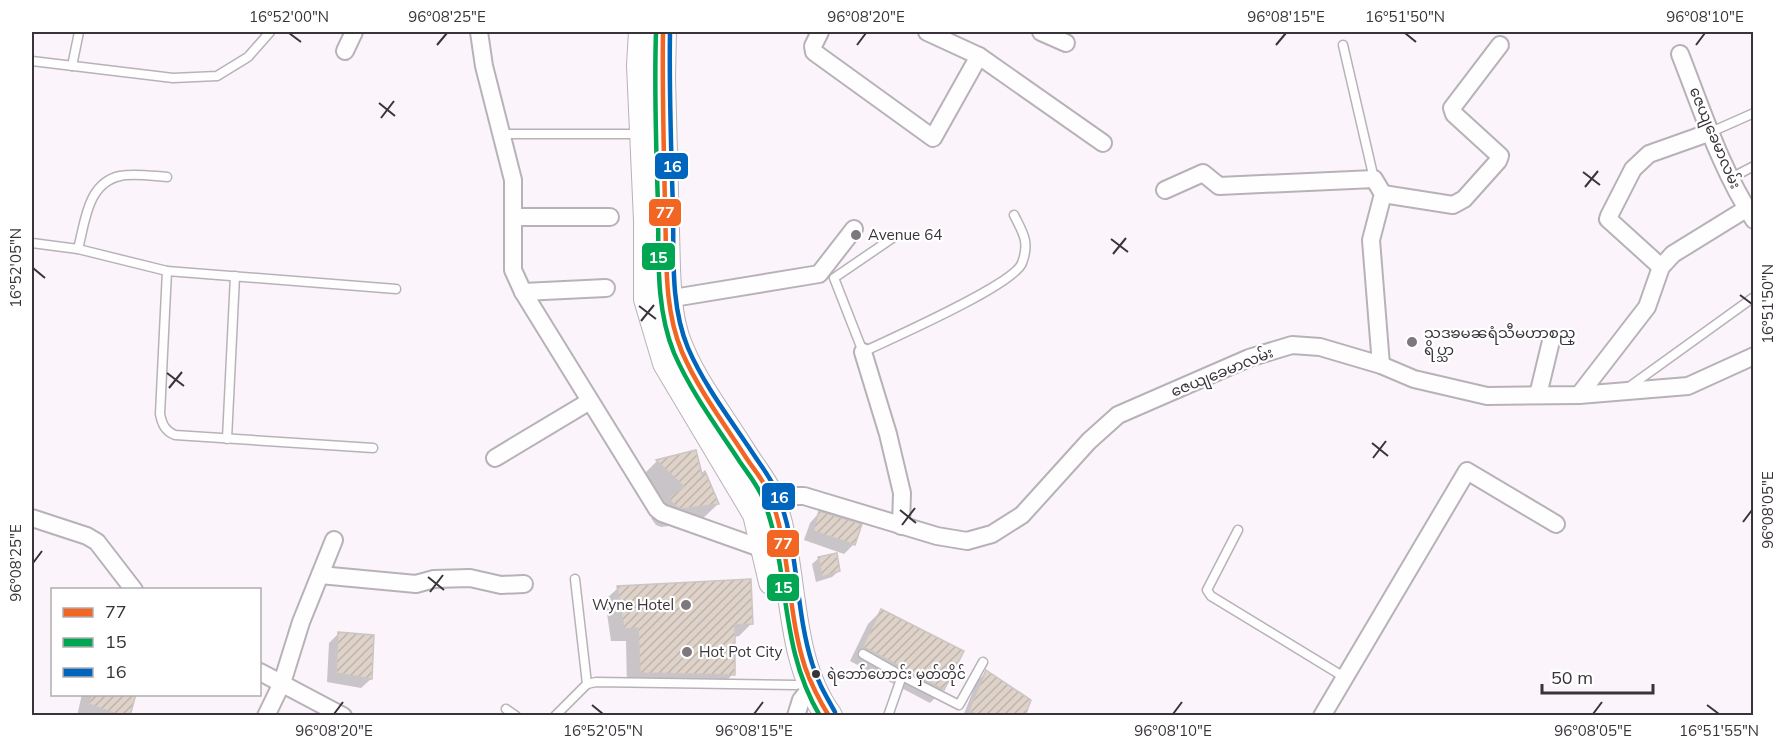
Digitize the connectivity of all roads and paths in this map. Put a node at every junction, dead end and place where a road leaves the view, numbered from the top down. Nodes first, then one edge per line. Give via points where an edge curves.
1 (79, 32) edge
2 (270, 32) edge
3 (354, 32) edge
4 (479, 32) edge
5 (642, 32) edge
6 (663, 32) edge
7 (820, 32) edge
8 (927, 32) edge
9 (1041, 32) edge
10 (1066, 43) dead end
11 (1343, 45) dead end
12 (1500, 45) dead end
13 (345, 51) dead end
14 (1680, 54) dead end
15 (979, 56) junction
16 (32, 61) edge
17 (72, 66) junction
18 (1754, 113) edge
19 (650, 125) junction
20 (1711, 132) junction
21 (502, 134) junction
22 (1103, 143) dead end
23 (1754, 166) edge
24 (166, 177) dead end
25 (1731, 178) junction
26 (1374, 180) junction
27 (1165, 190) dead end
28 (1383, 194) junction
29 (1750, 214) edge
30 (1014, 215) dead end
31 (514, 217) junction
32 (610, 217) dead end
33 (854, 229) dead end
34 (894, 237) dead end
35 (32, 243) edge
36 (78, 249) junction
37 (1660, 267) junction
38 (167, 271) junction
39 (235, 276) junction
40 (606, 288) dead end
41 (396, 289) dead end
42 (523, 292) junction
43 (1754, 297) edge
44 (658, 301) junction
45 (1551, 341) dead end
46 (863, 352) junction
47 (1754, 356) edge
48 (1381, 365) junction
49 (1624, 391) junction
50 (1538, 395) junction
51 (1579, 395) junction
52 (590, 401) junction
53 (227, 439) junction
54 (374, 448) dead end
55 (495, 458) dead end
56 (760, 499) junction
57 (32, 518) edge
58 (1556, 524) dead end
59 (901, 526) junction
60 (1238, 530) dead end
61 (334, 540) dead end
62 (766, 550) junction
63 (320, 575) junction
64 (576, 579) dead end
65 (524, 584) dead end
66 (132, 588) edge
67 (863, 654) dead end
68 (983, 662) dead end
69 (261, 672) edge
70 (902, 676) junction
71 (1344, 677) junction
72 (282, 683) junction
73 (587, 684) junction
74 (802, 701) edge
75 (506, 709) dead end
76 (266, 716) edge
77 (343, 716) edge
78 (516, 716) edge
79 (555, 716) edge
80 (829, 716) edge
81 (888, 716) edge
82 (1322, 716) edge

1 - 17 lane
2 - 17 lane via 248,57 217,76 173,78
3 - 13 street
4 - 21 street
5 - 19 main road via 640,64
6 - 19 main road
7 - 15 street via 814,52 933,138
8 - 15 street
9 - 10 street
11 - 26 lane
12 - 28 street via 1452,108 1500,156 1498,161 1464,199 1453,205
14 - 20 street, ဇေယျခေမာလမ်း
15 - 22 street
16 - 17 lane
18 - 20 lane
19 - 21 lane
19 - 44 main road
20 - 25 street, ဇေယျခေမာလမ်း
20 - 37 street via 1649,154 1633,169 1609,216
21 - 31 street via 513,180
23 - 25 lane
24 - 36 lane via 117,176 101,187 90,201
25 - 29 street, ဇေယျခေမာလမ်း
26 - 27 street via 1219,186 1203,173
26 - 28 street
28 - 48 street via 1371,240
29 - 37 street via 1673,254
30 - 46 lane via 1026,241 1022,265 994,288
31 - 32 street
31 - 42 street via 513,270
33 - 44 street via 819,274
34 - 46 lane via 834,278
35 - 36 lane
36 - 38 lane
37 - 51 street via 1647,307
38 - 39 lane
38 - 53 lane via 161,421 175,435
39 - 41 lane
39 - 53 lane
40 - 42 street
42 - 52 street
43 - 49 lane
44 - 56 main road
45 - 50 street
46 - 59 street via 902,493
47 - 49 street, ဇေယျခေမာလမ်း via 1688,386
48 - 50 street, ဇေယျခေမာလမ်း via 1414,379 1487,396
48 - 59 street, ဇေယျခေမာလမ်း via 1320,347 1292,345 1249,358 1118,415 1022,515 992,534 967,541
49 - 51 street, ဇေယျခေမာလမ်း
50 - 51 street, ဇေယျခေမာလမ်း
52 - 55 street
52 - 62 street via 657,509
53 - 54 lane
56 - 59 street, ဇေယျခေမာလမ်း via 804,496
56 - 62 main road via 756,514
56 - 74 main road via 779,527 801,649
57 - 66 street via 97,542
58 - 71 street via 1467,471
60 - 71 lane via 1207,590 1211,596
61 - 63 street
62 - 74 main road via 783,640
63 - 65 street via 416,584 470,578 501,585
63 - 72 street
64 - 73 lane
67 - 70 lane
68 - 70 lane via 959,705
69 - 72 street
70 - 81 lane
71 - 82 street
72 - 76 street
72 - 77 street
73 - 74 lane
73 - 79 lane
74 - 80 main road via 821,705
75 - 78 lane

